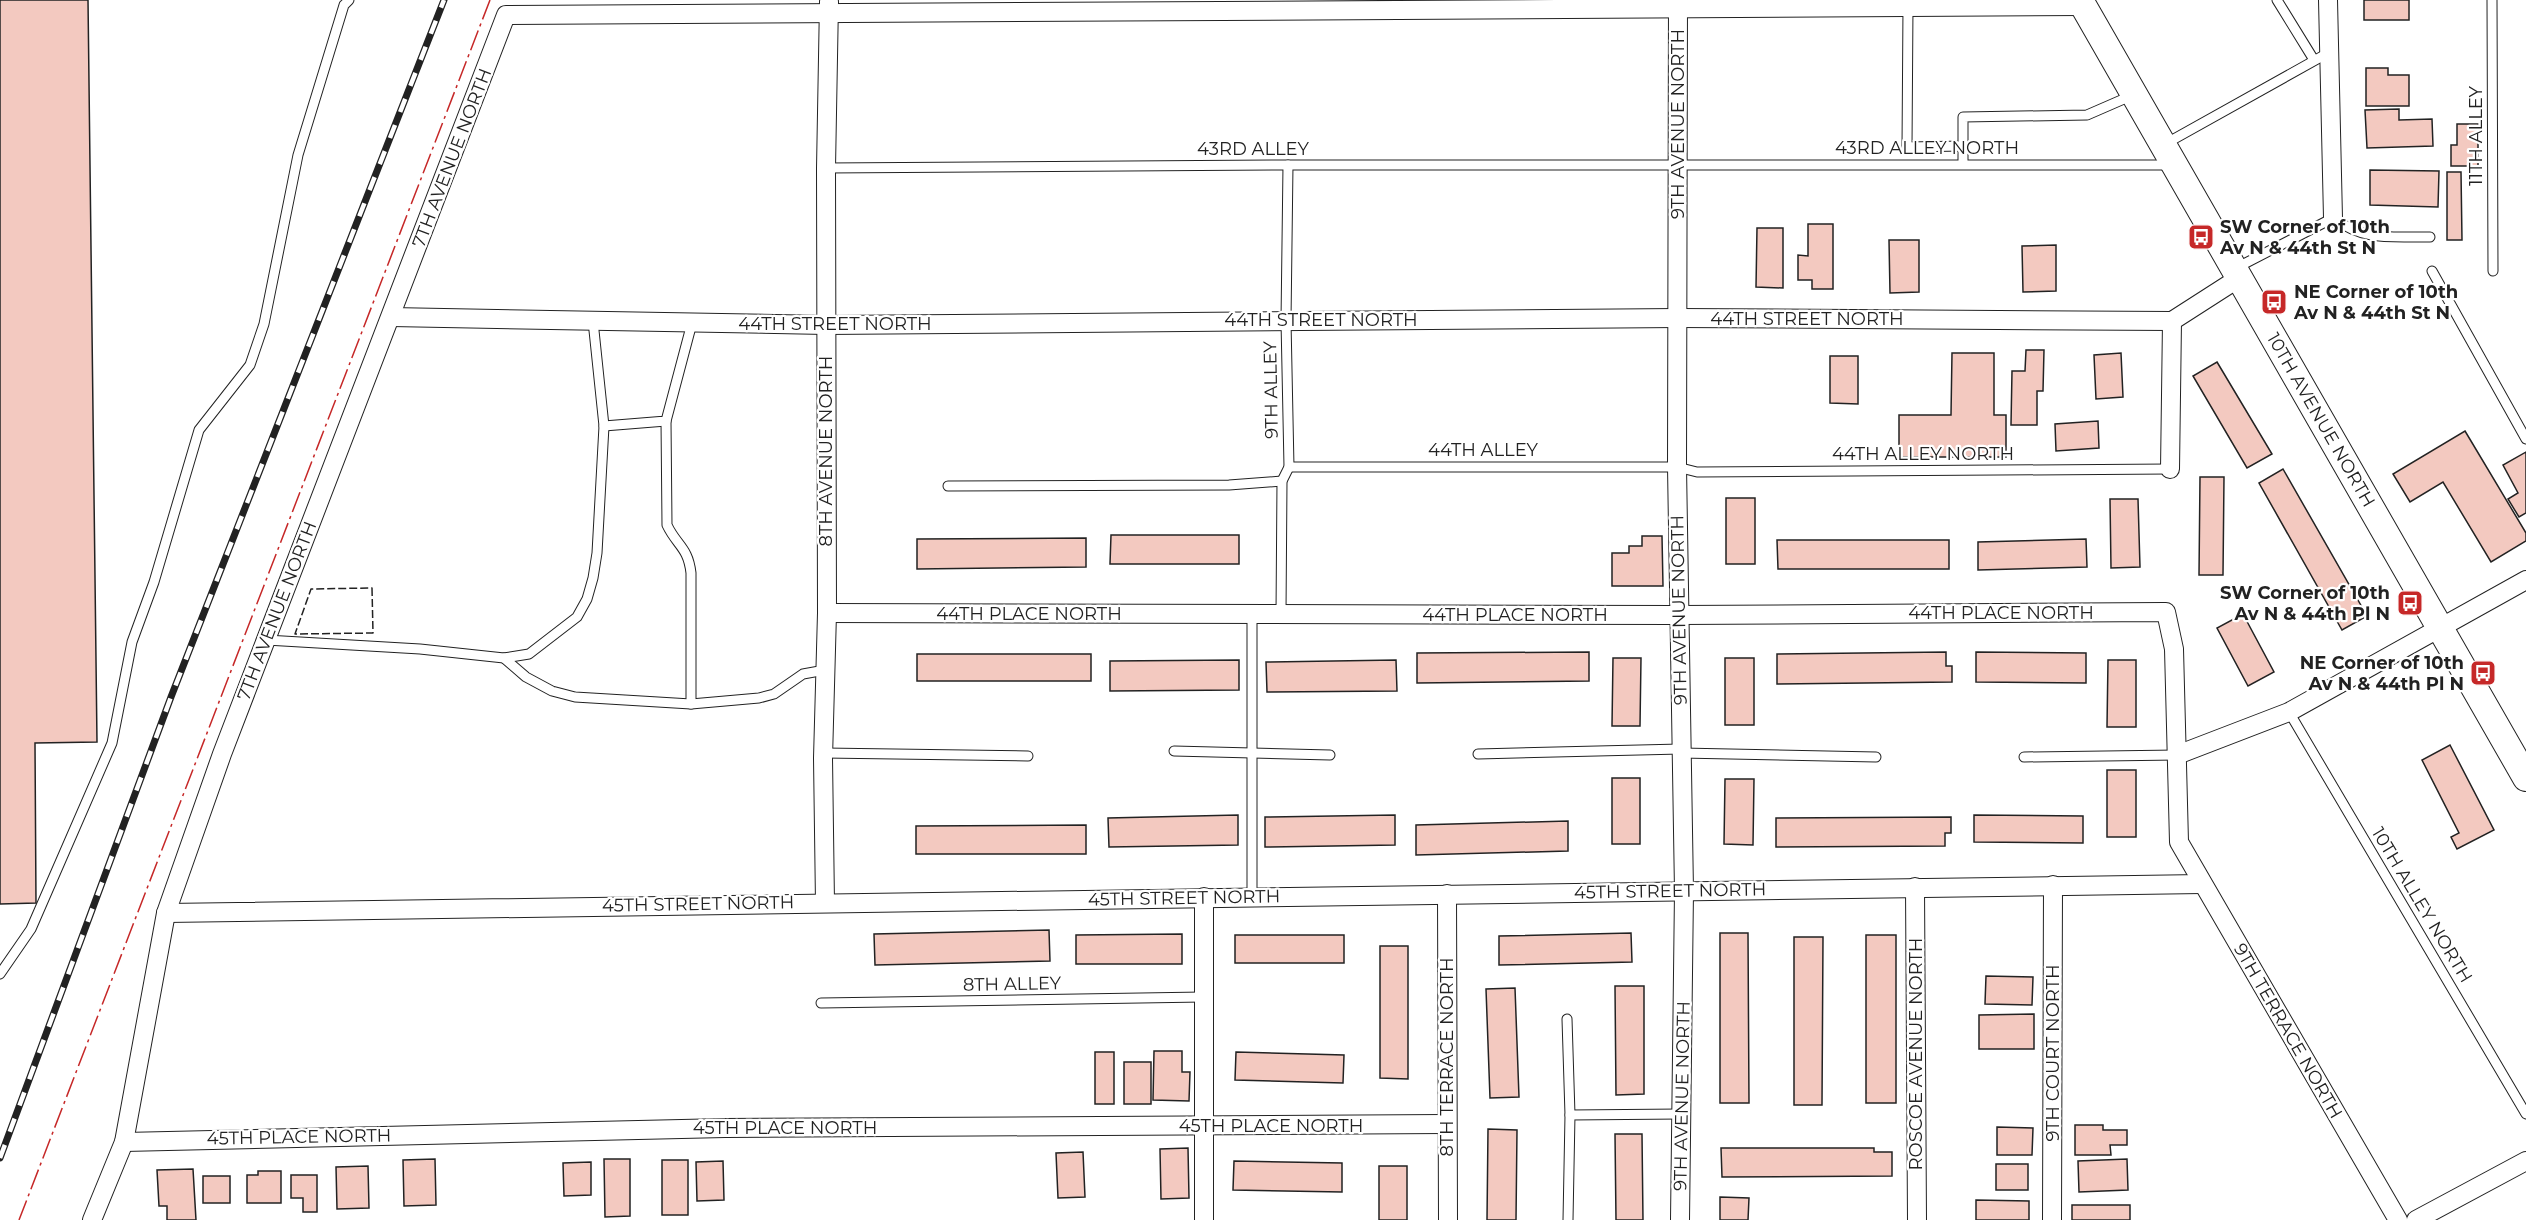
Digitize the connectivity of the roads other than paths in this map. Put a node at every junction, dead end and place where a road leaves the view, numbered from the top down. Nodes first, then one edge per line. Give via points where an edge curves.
1 (349, 0) edge
2 (2277, 0) edge
3 (2328, 0) edge
4 (2492, 0) edge
5 (1678, 3) edge
6 (2082, 3) edge
7 (829, 6) edge
8 (1908, 6) junction
9 (2321, 57) junction
10 (2135, 94) junction
11 (1963, 146) junction
12 (2169, 155) junction
13 (1963, 164) junction
14 (1288, 165) junction
15 (1679, 165) junction
16 (826, 168) junction
17 (2333, 218) junction
18 (2430, 237) dead end
19 (2432, 271) dead end
20 (2493, 271) dead end
21 (2237, 274) junction
22 (391, 317) junction
23 (1678, 318) junction
24 (593, 321) junction
25 (1286, 321) junction
26 (2172, 321) junction
27 (692, 323) junction
28 (826, 325) junction
29 (666, 421) junction
30 (604, 426) junction
31 (2526, 439) edge
32 (1289, 467) junction
33 (1677, 467) junction
34 (2170, 469) joint
35 (1282, 482) junction
36 (948, 486) dead end
37 (2526, 580) edge
38 (827, 614) junction
39 (1252, 614) junction
40 (1281, 614) junction
41 (1679, 615) junction
42 (2440, 628) junction
43 (266, 640) junction
44 (504, 658) junction
45 (825, 670) junction
46 (691, 704) junction
47 (2289, 712) junction
48 (1174, 751) dead end
49 (1681, 751) junction
50 (824, 753) junction
51 (1251, 753) junction
52 (1478, 754) dead end
53 (1330, 755) dead end
54 (2177, 755) junction
55 (1028, 756) dead end
56 (1876, 757) dead end
57 (2024, 757) dead end
58 (2526, 778) edge
59 (2202, 884) junction
60 (2053, 885) junction
61 (1915, 887) junction
62 (1684, 891) junction
63 (1447, 894) junction
64 (1204, 897) junction
65 (1252, 897) junction
66 (825, 903) junction
67 (166, 913) junction
68 (0, 974) edge
69 (1203, 997) junction
70 (820, 1003) dead end
71 (1567, 1019) dead end
72 (1681, 1114) junction
73 (2526, 1114) edge
74 (1570, 1115) junction
75 (1446, 1124) junction
76 (1204, 1126) junction
77 (124, 1142) junction
78 (2526, 1161) edge
79 (92, 1220) edge
80 (1204, 1220) edge
81 (1448, 1220) edge
82 (1568, 1220) edge
83 (1680, 1220) edge
84 (1917, 1220) edge
85 (2052, 1220) edge
86 (2398, 1220) edge
87 (2416, 1220) edge

1 - 68 lane via 344,5 298,155 264,324 250,364 199,430 132,642 112,743 31,929
2 - 9 lane
3 - 9 street
4 - 20 lane, 11TH ALLEY
5 - 7 street
5 - 8 street
5 - 15 street, 9TH AVENUE NORTH
6 - 8 street
6 - 10 street, 10TH AVENUE NORTH
7 - 16 street, 8TH AVENUE NORTH
7 - 22 street, 7TH AVENUE NORTH via 506,15
8 - 11 lane via 1907,147
9 - 12 lane, 43RD ALLEY NORTH
9 - 17 street
10 - 11 lane via 2088,115 1963,117
10 - 12 street, 10TH AVENUE NORTH
11 - 13 lane
12 - 13 lane, 43RD ALLEY NORTH
12 - 21 street, 10TH AVENUE NORTH
13 - 15 lane, 43RD ALLEY NORTH
14 - 15 lane, 43RD ALLEY
14 - 16 lane, 43RD ALLEY
14 - 25 lane, 9TH ALLEY
15 - 23 street, 9TH AVENUE NORTH
16 - 28 street, 8TH AVENUE NORTH
17 - 18 lane via 2364,236
17 - 21 lane
19 - 31 lane
21 - 26 street
21 - 42 street, 10TH AVENUE NORTH
22 - 24 street, 44TH STREET NORTH
22 - 43 street, 7TH AVENUE NORTH
23 - 25 street, 44TH STREET NORTH
23 - 26 street, 44TH STREET NORTH
23 - 33 street, 9TH AVENUE NORTH
24 - 27 street, 44TH STREET NORTH
24 - 30 lane
25 - 28 street, 44TH STREET NORTH
25 - 32 lane, 9TH ALLEY
26 - 34 street
27 - 28 street, 44TH STREET NORTH
27 - 29 lane
28 - 38 street, 8TH AVENUE NORTH
29 - 30 lane
29 - 46 lane via 667,525 689,557 691,573
30 - 44 lane via 597,553 587,599 577,617 529,654
32 - 33 lane, 44TH ALLEY
32 - 35 lane, 9TH ALLEY
33 - 34 lane, 44TH ALLEY NORTH via 1697,472
33 - 41 street, 9TH AVENUE NORTH
35 - 36 lane
35 - 40 lane, 9TH ALLEY
37 - 42 street
38 - 39 street, 44TH PLACE NORTH
38 - 45 street, 8TH AVENUE NORTH
39 - 40 street, 44TH PLACE NORTH
39 - 51 lane
40 - 41 street, 44TH PLACE NORTH
41 - 49 street, 9TH AVENUE NORTH
41 - 54 street, 44TH PLACE NORTH via 2166,612 2174,649
42 - 47 street
42 - 58 street, 10TH AVENUE NORTH
43 - 44 lane
43 - 67 street, 7TH AVENUE NORTH
44 - 46 lane via 526,677 575,698
45 - 46 lane via 803,674 774,694 759,698
45 - 50 street, 8TH AVENUE NORTH
47 - 54 street
47 - 73 lane, 10TH ALLEY NORTH
48 - 51 lane
49 - 52 lane
49 - 56 lane
49 - 62 street, 9TH AVENUE NORTH
50 - 55 lane
50 - 66 street, 8TH AVENUE NORTH
51 - 53 lane
51 - 65 lane
54 - 57 lane
54 - 59 street, 9TH TERRACE NORTH via 2179,842
59 - 60 street, 45TH STREET NORTH
59 - 86 street, 9TH TERRACE NORTH
60 - 61 street, 45TH STREET NORTH
60 - 85 street, 9TH COURT NORTH
61 - 62 street, 45TH STREET NORTH
61 - 84 street, ROSCOE AVENUE NORTH
62 - 63 street, 45TH STREET NORTH
62 - 72 street, 9TH AVENUE NORTH
63 - 65 street, 45TH STREET NORTH
63 - 75 street, 8TH TERRACE NORTH
64 - 65 street, 45TH STREET NORTH
64 - 66 street, 45TH STREET NORTH
64 - 69 street
66 - 67 street, 45TH STREET NORTH
67 - 77 street, 7TH AVENUE NORTH
69 - 70 lane, 8TH ALLEY
69 - 76 street
71 - 74 lane
72 - 74 lane
72 - 83 street, 9TH AVENUE NORTH
74 - 82 lane
75 - 76 street, 45TH PLACE NORTH
75 - 81 street, 8TH TERRACE NORTH
76 - 77 street, 45TH PLACE NORTH via 725,1128
76 - 80 street
77 - 79 street, 7TH AVENUE NORTH
78 - 87 street

